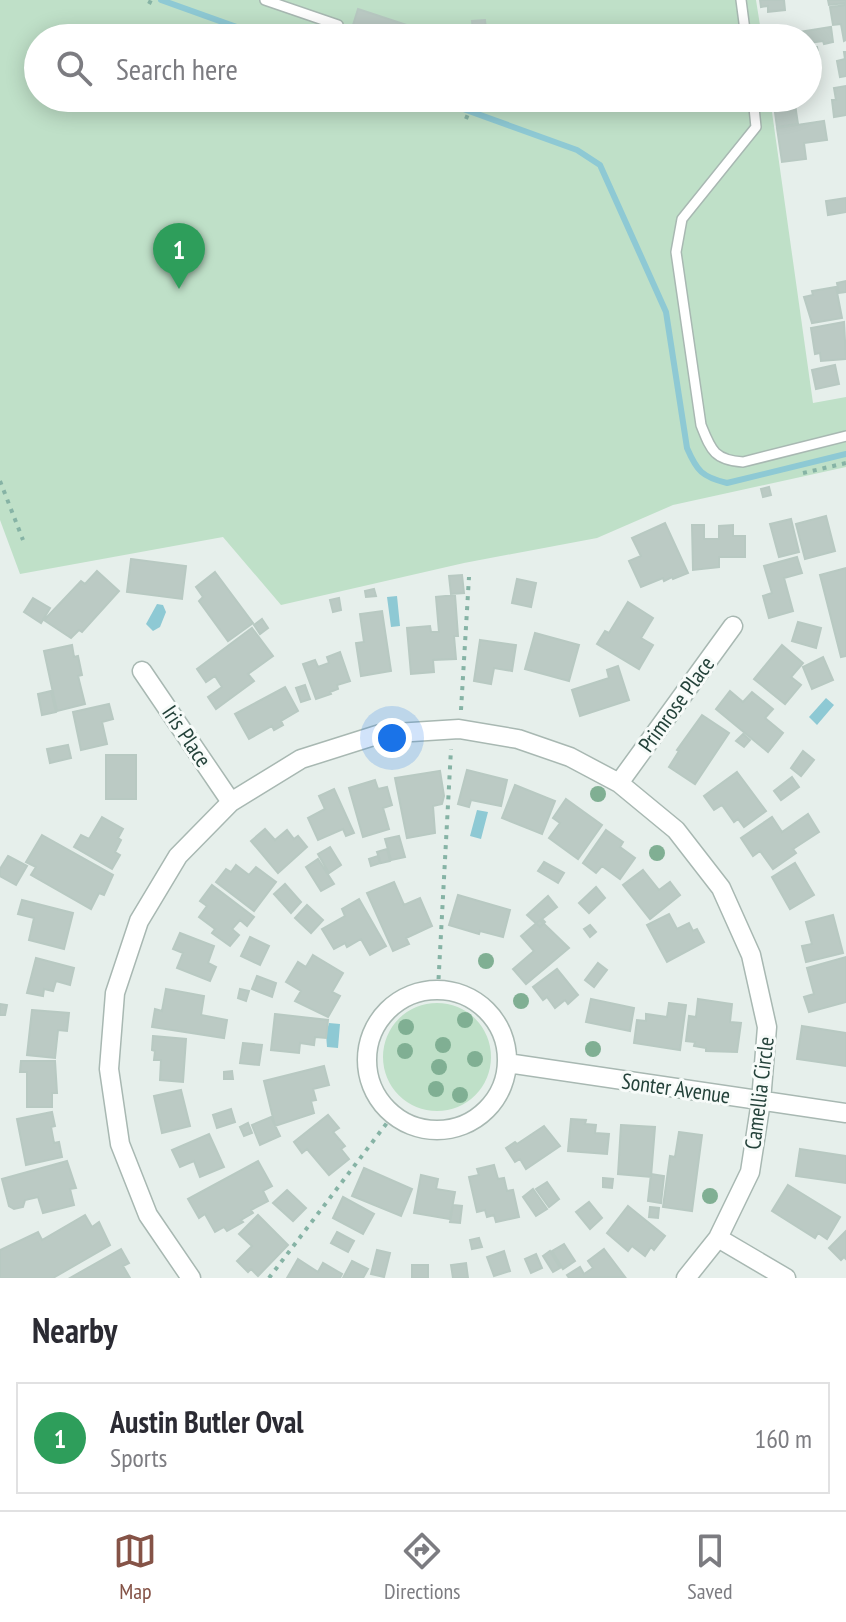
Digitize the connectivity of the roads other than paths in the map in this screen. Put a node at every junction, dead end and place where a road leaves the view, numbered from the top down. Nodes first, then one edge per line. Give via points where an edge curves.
1 (265, 0) edge
2 (741, 0) edge
3 (335, 24) edge
4 (744, 24) edge
5 (754, 112) edge
6 (846, 436) edge
7 (733, 626) dead end
8 (142, 671) dead end
9 (619, 783) junction
10 (231, 802) junction
11 (507, 1063) junction
12 (761, 1101) junction
13 (846, 1113) edge
14 (718, 1238) junction
15 (191, 1278) edge
16 (686, 1278) edge
17 (786, 1278) edge

1 - 3 lane
2 - 4 lane
5 - 6 lane via 756,127 682,219 676,252 701,425 710,449 725,461 743,462
7 - 9 street, Primrose Place
8 - 10 street, Iris Place
9 - 10 street, Camellia Circle via 570,757 518,739 459,729 380,734 301,759
9 - 12 street, Camellia Circle via 676,830 721,888 751,955 767,1027
10 - 15 street, Camellia Circle via 178,856 139,921 115,993 109,1069 120,1144 148,1215
11 - 11 street via 494,1019 478,1003 438,989 395,1003 380,1018 367,1059 369,1080 393,1115 434,1130 476,1119 503,1085
11 - 12 street, Sonter Avenue
12 - 13 street, Sonter Avenue
12 - 14 street, Camellia Circle via 750,1172
14 - 16 street, Camellia Circle
14 - 17 street

